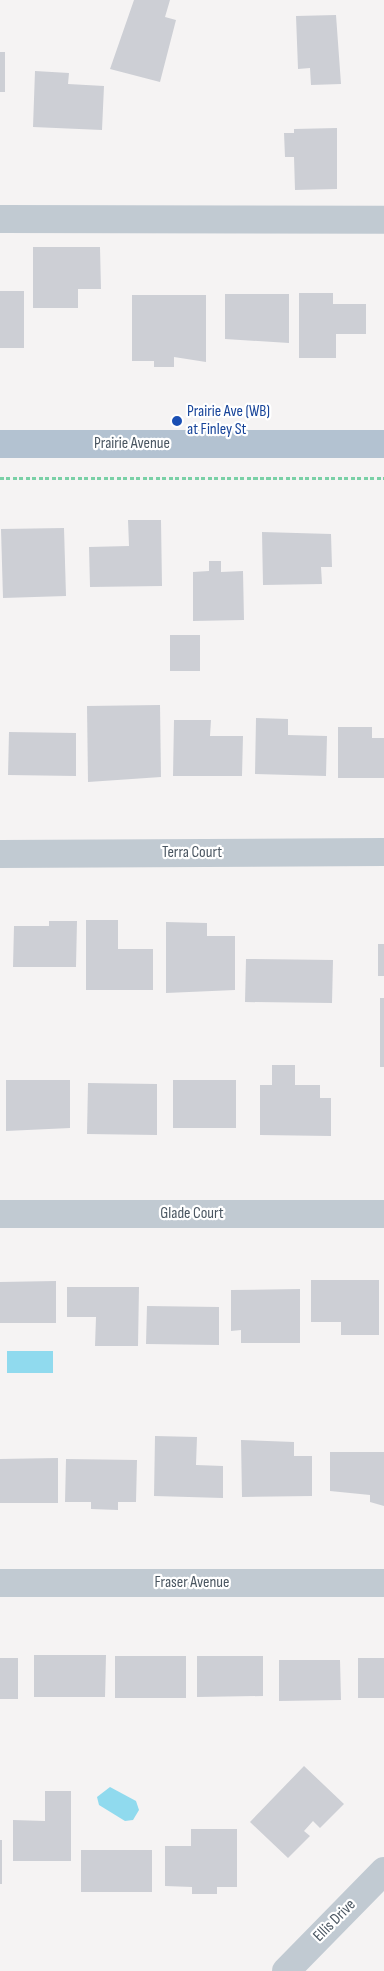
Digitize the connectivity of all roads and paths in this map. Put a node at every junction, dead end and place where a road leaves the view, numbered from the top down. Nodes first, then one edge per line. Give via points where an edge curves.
1 (0, 219) edge
2 (384, 220) edge
3 (0, 444) edge
4 (384, 444) edge
5 (0, 478) edge
6 (384, 478) edge
7 (384, 852) edge
8 (0, 854) edge
9 (0, 1214) edge
10 (384, 1214) edge
11 (384, 1583) edge
12 (0, 1584) edge
13 (384, 1871) edge
14 (286, 1971) edge

1 - 2 street
3 - 4 main road, Prairie Avenue
5 - 6 path
7 - 8 street, Terra Court
9 - 10 street, Glade Court
11 - 12 street, Fraser Avenue
13 - 14 street, Ellis Drive

